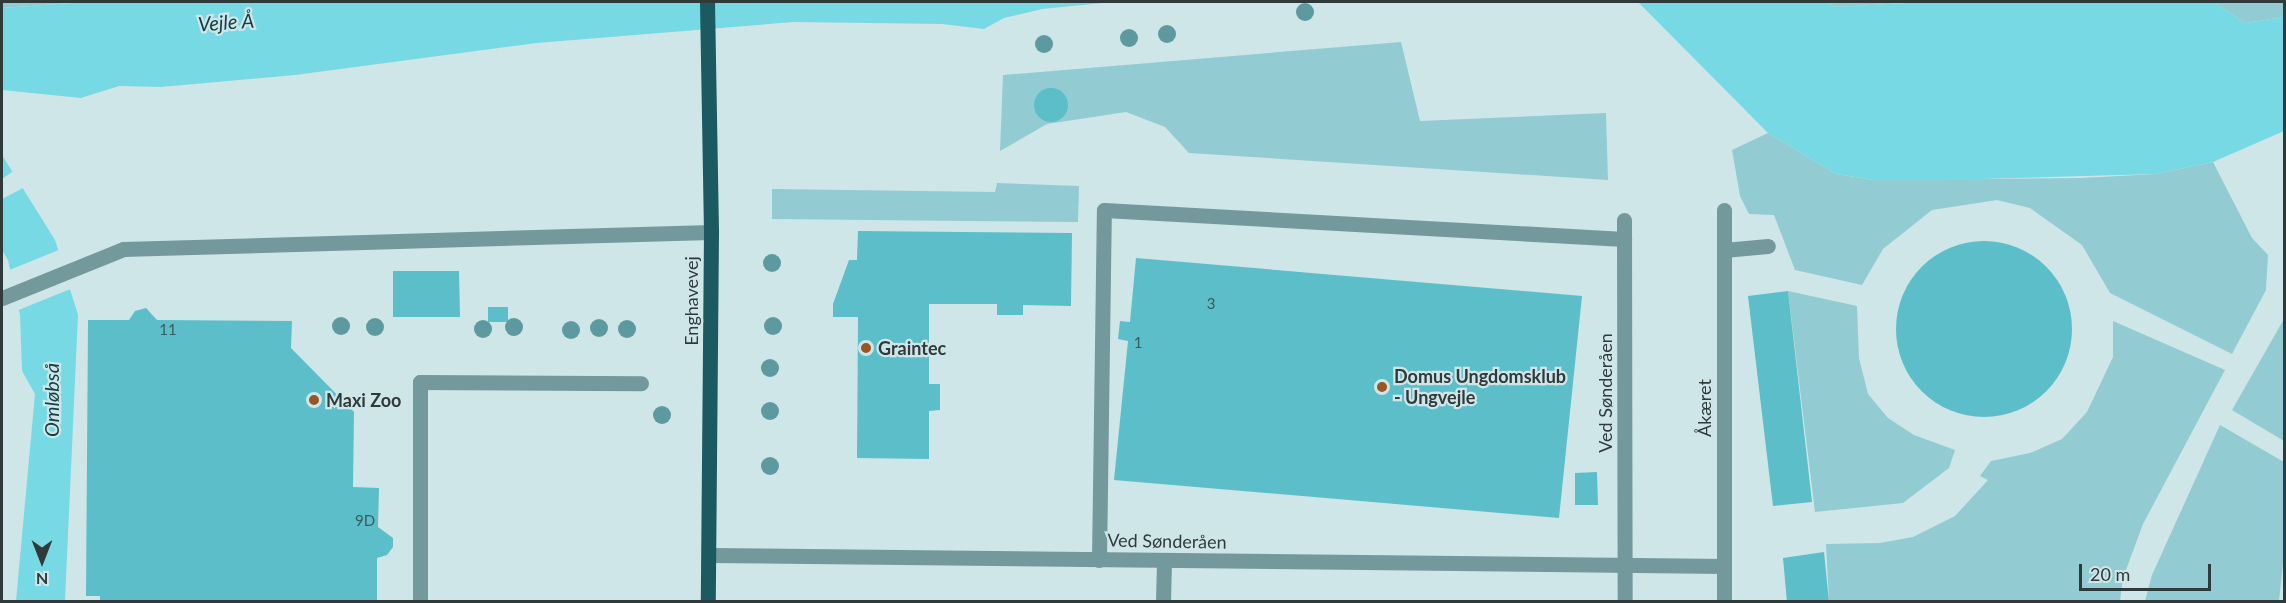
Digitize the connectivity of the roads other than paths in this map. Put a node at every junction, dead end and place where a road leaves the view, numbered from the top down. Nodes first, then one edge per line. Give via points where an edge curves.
1 (707, 2) edge
2 (1724, 210) dead end
3 (1624, 220) dead end
4 (711, 232) junction
5 (1624, 239) junction
6 (1768, 246) dead end
7 (1724, 250) junction
8 (2, 298) edge
9 (641, 383) dead end
10 (709, 555) junction
11 (1099, 560) junction
12 (1164, 560) junction
13 (1625, 566) junction
14 (1724, 566) junction
15 (420, 602) edge
16 (708, 602) edge
17 (1163, 602) edge
18 (1625, 602) edge
19 (1724, 602) edge

1 - 4 main road, Enghavevej
2 - 7 street, Åkæret
3 - 5 street, Ved Sønderåen
4 - 8 street via 123,249
4 - 10 main road, Enghavevej
5 - 11 street via 1104,210
5 - 13 street, Ved Sønderåen
6 - 7 street
7 - 14 street, Åkæret
9 - 15 street via 420,382
10 - 11 street, Ved Sønderåen
10 - 16 main road, Enghavevej
11 - 12 street, Ved Sønderåen
12 - 13 street, Ved Sønderåen
12 - 17 street
13 - 14 street
13 - 18 street, Ved Sønderåen
14 - 19 street, Åkæret

